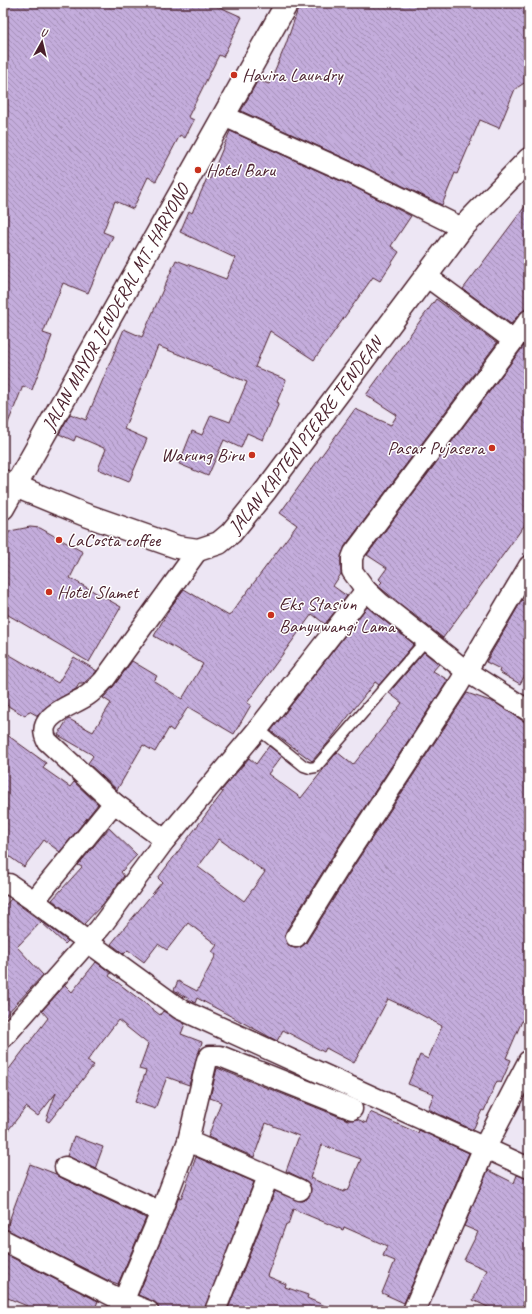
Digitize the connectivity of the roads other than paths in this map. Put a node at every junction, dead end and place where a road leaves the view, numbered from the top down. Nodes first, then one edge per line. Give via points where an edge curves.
1 (287, 3) edge
2 (224, 116) junction
3 (529, 159) edge
4 (462, 228) junction
5 (426, 276) junction
6 (529, 320) edge
7 (513, 340) junction
8 (9, 484) edge
9 (3, 508) edge
10 (198, 550) junction
11 (529, 566) edge
12 (366, 590) junction
13 (426, 640) junction
14 (466, 671) junction
15 (529, 711) edge
16 (258, 729) junction
17 (114, 803) junction
18 (165, 840) junction
19 (3, 885) edge
20 (34, 901) junction
21 (296, 937) dead end
22 (88, 942) junction
23 (3, 1038) edge
24 (529, 1062) edge
25 (352, 1109) dead end
26 (188, 1141) junction
27 (485, 1147) junction
28 (65, 1167) dead end
29 (529, 1168) edge
30 (268, 1177) junction
31 (300, 1190) dead end
32 (161, 1212) junction
33 (3, 1240) edge
34 (121, 1306) edge
35 (148, 1311) edge
36 (215, 1311) edge
37 (414, 1311) edge

1 - 2 main road, JALAN MAYOR JENDERAL MT. HARYONO
2 - 4 street via 359,177
2 - 8 main road, JALAN MAYOR JENDERAL MT. HARYONO
3 - 4 main road, JALAN KAPTEN PIERRE TENDEAN
4 - 5 main road, JALAN KAPTEN PIERRE TENDEAN
5 - 7 street
5 - 10 main road, JALAN KAPTEN PIERRE TENDEAN via 244,518 219,543
6 - 7 street
7 - 12 street via 354,553 352,571
8 - 9 main road, JALAN MAYOR JENDERAL MT. HARYONO
8 - 10 main road, JALAN KAPTEN PIERRE TENDEAN via 170,545
10 - 17 street via 104,680 89,694 56,713 45,726 44,735 47,741
11 - 14 street
12 - 13 street
12 - 16 street
13 - 14 street
13 - 16 lane via 316,767 304,766
14 - 15 street
14 - 21 street via 346,855
16 - 18 street
17 - 18 street
17 - 20 street
18 - 22 street
19 - 20 street via 9,884
20 - 22 street
22 - 23 street
22 - 27 street via 180,1009
24 - 27 main road
25 - 26 street via 215,1055 207,1060
26 - 30 street
26 - 32 street
27 - 29 street
27 - 37 main road
28 - 32 street
30 - 31 street
30 - 36 street
32 - 34 street
33 - 34 street
34 - 35 street

